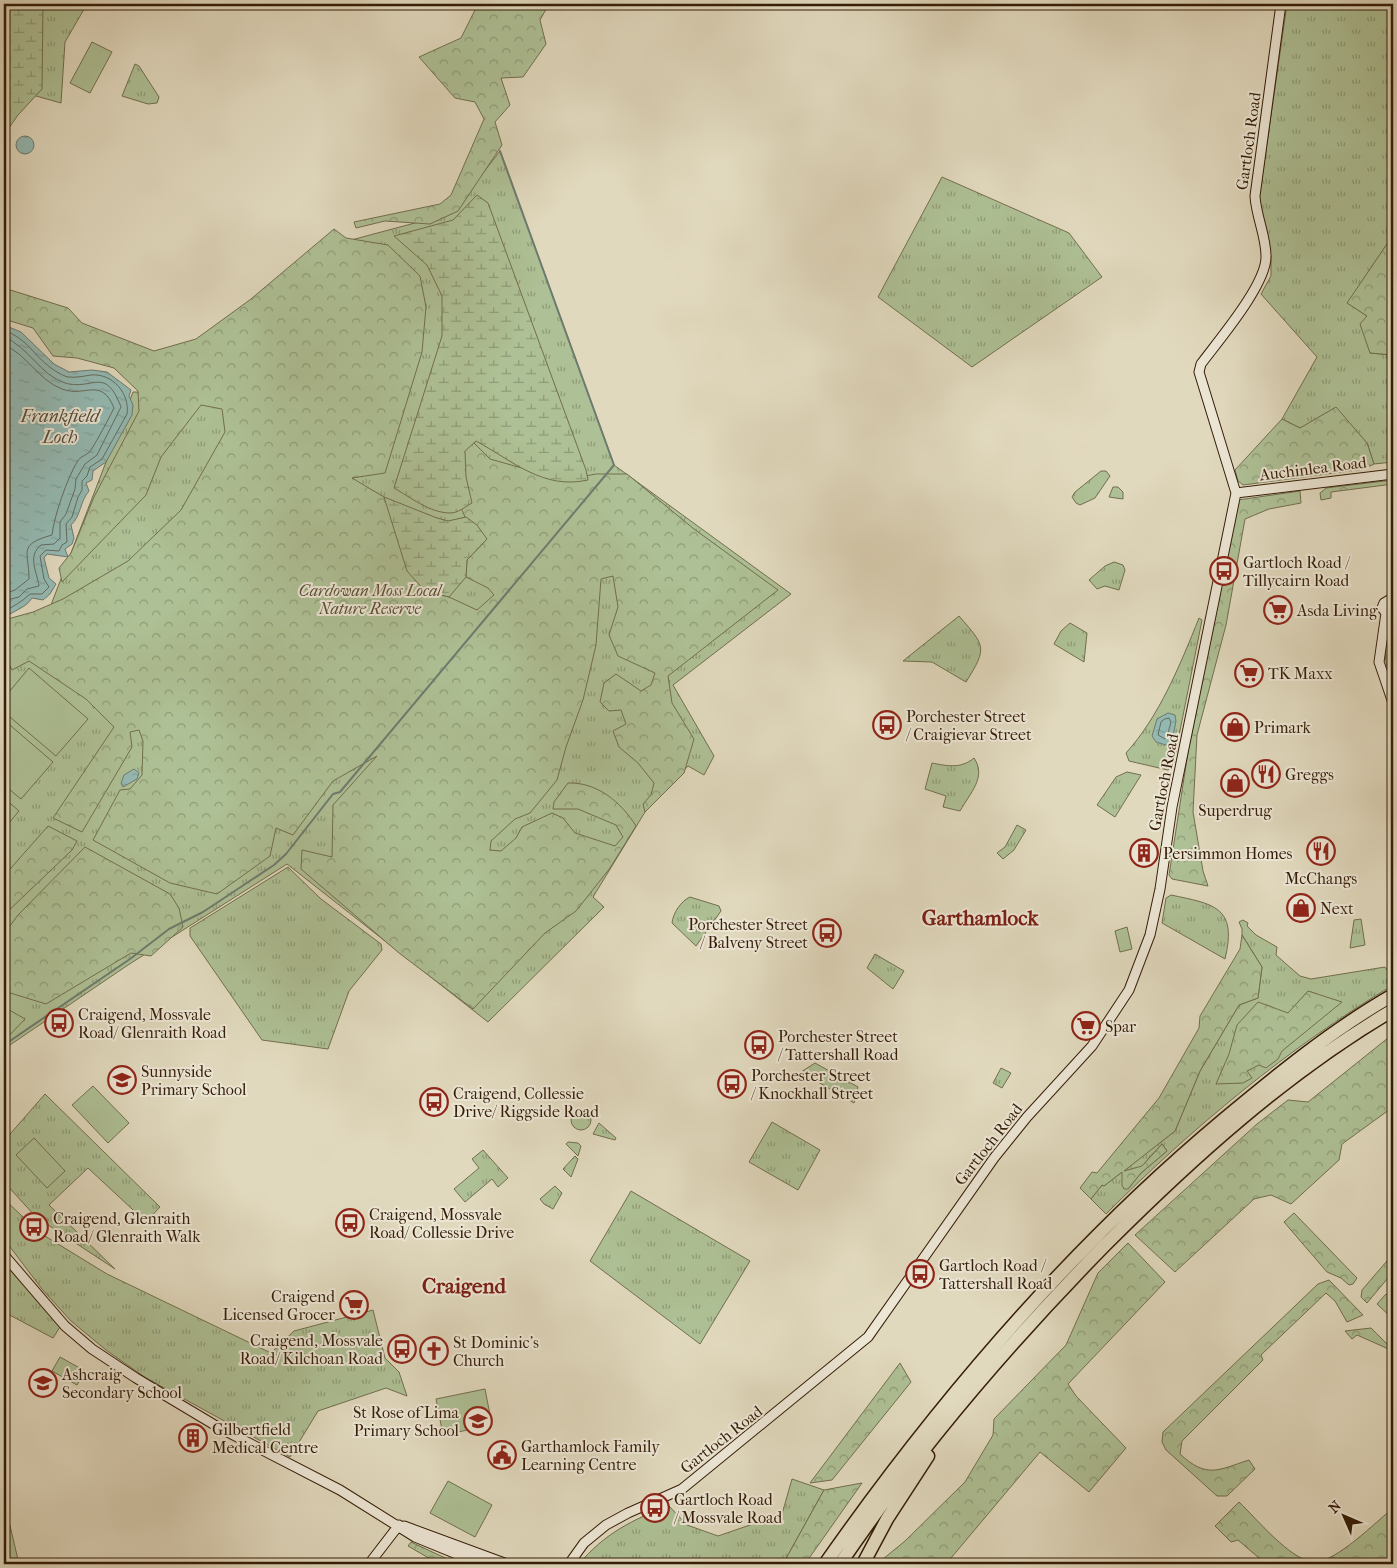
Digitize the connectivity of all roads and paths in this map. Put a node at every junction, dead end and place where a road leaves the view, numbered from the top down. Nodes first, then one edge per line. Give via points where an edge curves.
1 (1281, 4) edge
2 (1393, 474) edge
3 (1236, 493) junction
4 (1393, 599) edge
5 (1389, 614) edge
6 (1390, 691) edge
7 (1393, 703) edge
8 (1393, 995) edge
9 (1393, 1010) edge
10 (4, 1255) edge
11 (969, 1393) junction
12 (400, 1525) junction
13 (369, 1564) edge
14 (481, 1564) edge
15 (507, 1564) edge
16 (569, 1564) edge
17 (825, 1564) edge
18 (840, 1564) edge
19 (863, 1564) edge

1 - 3 main road, Gartloch Road via 1255,196 1267,258 1256,287 1201,364 1199,372
2 - 3 main road, Auchinlea Road
3 - 16 main road, Gartloch Road via 1172,808 1150,935 1122,1002 1092,1046 994,1158 868,1338 682,1489 606,1525 584,1543
4 - 5 main road via 1382,606
5 - 6 main road via 1378,654 1380,671
6 - 7 main road
8 - 17 highway via 1366,1010 1273,1078 1188,1149 1107,1225 974,1368 915,1441
9 - 11 highway via 1280,1087 1201,1151 1058,1293
10 - 12 main road via 65,1326 92,1349 218,1427
11 - 18 highway
11 - 19 highway
12 - 13 main road
12 - 14 main road via 415,1537
12 - 15 main road

